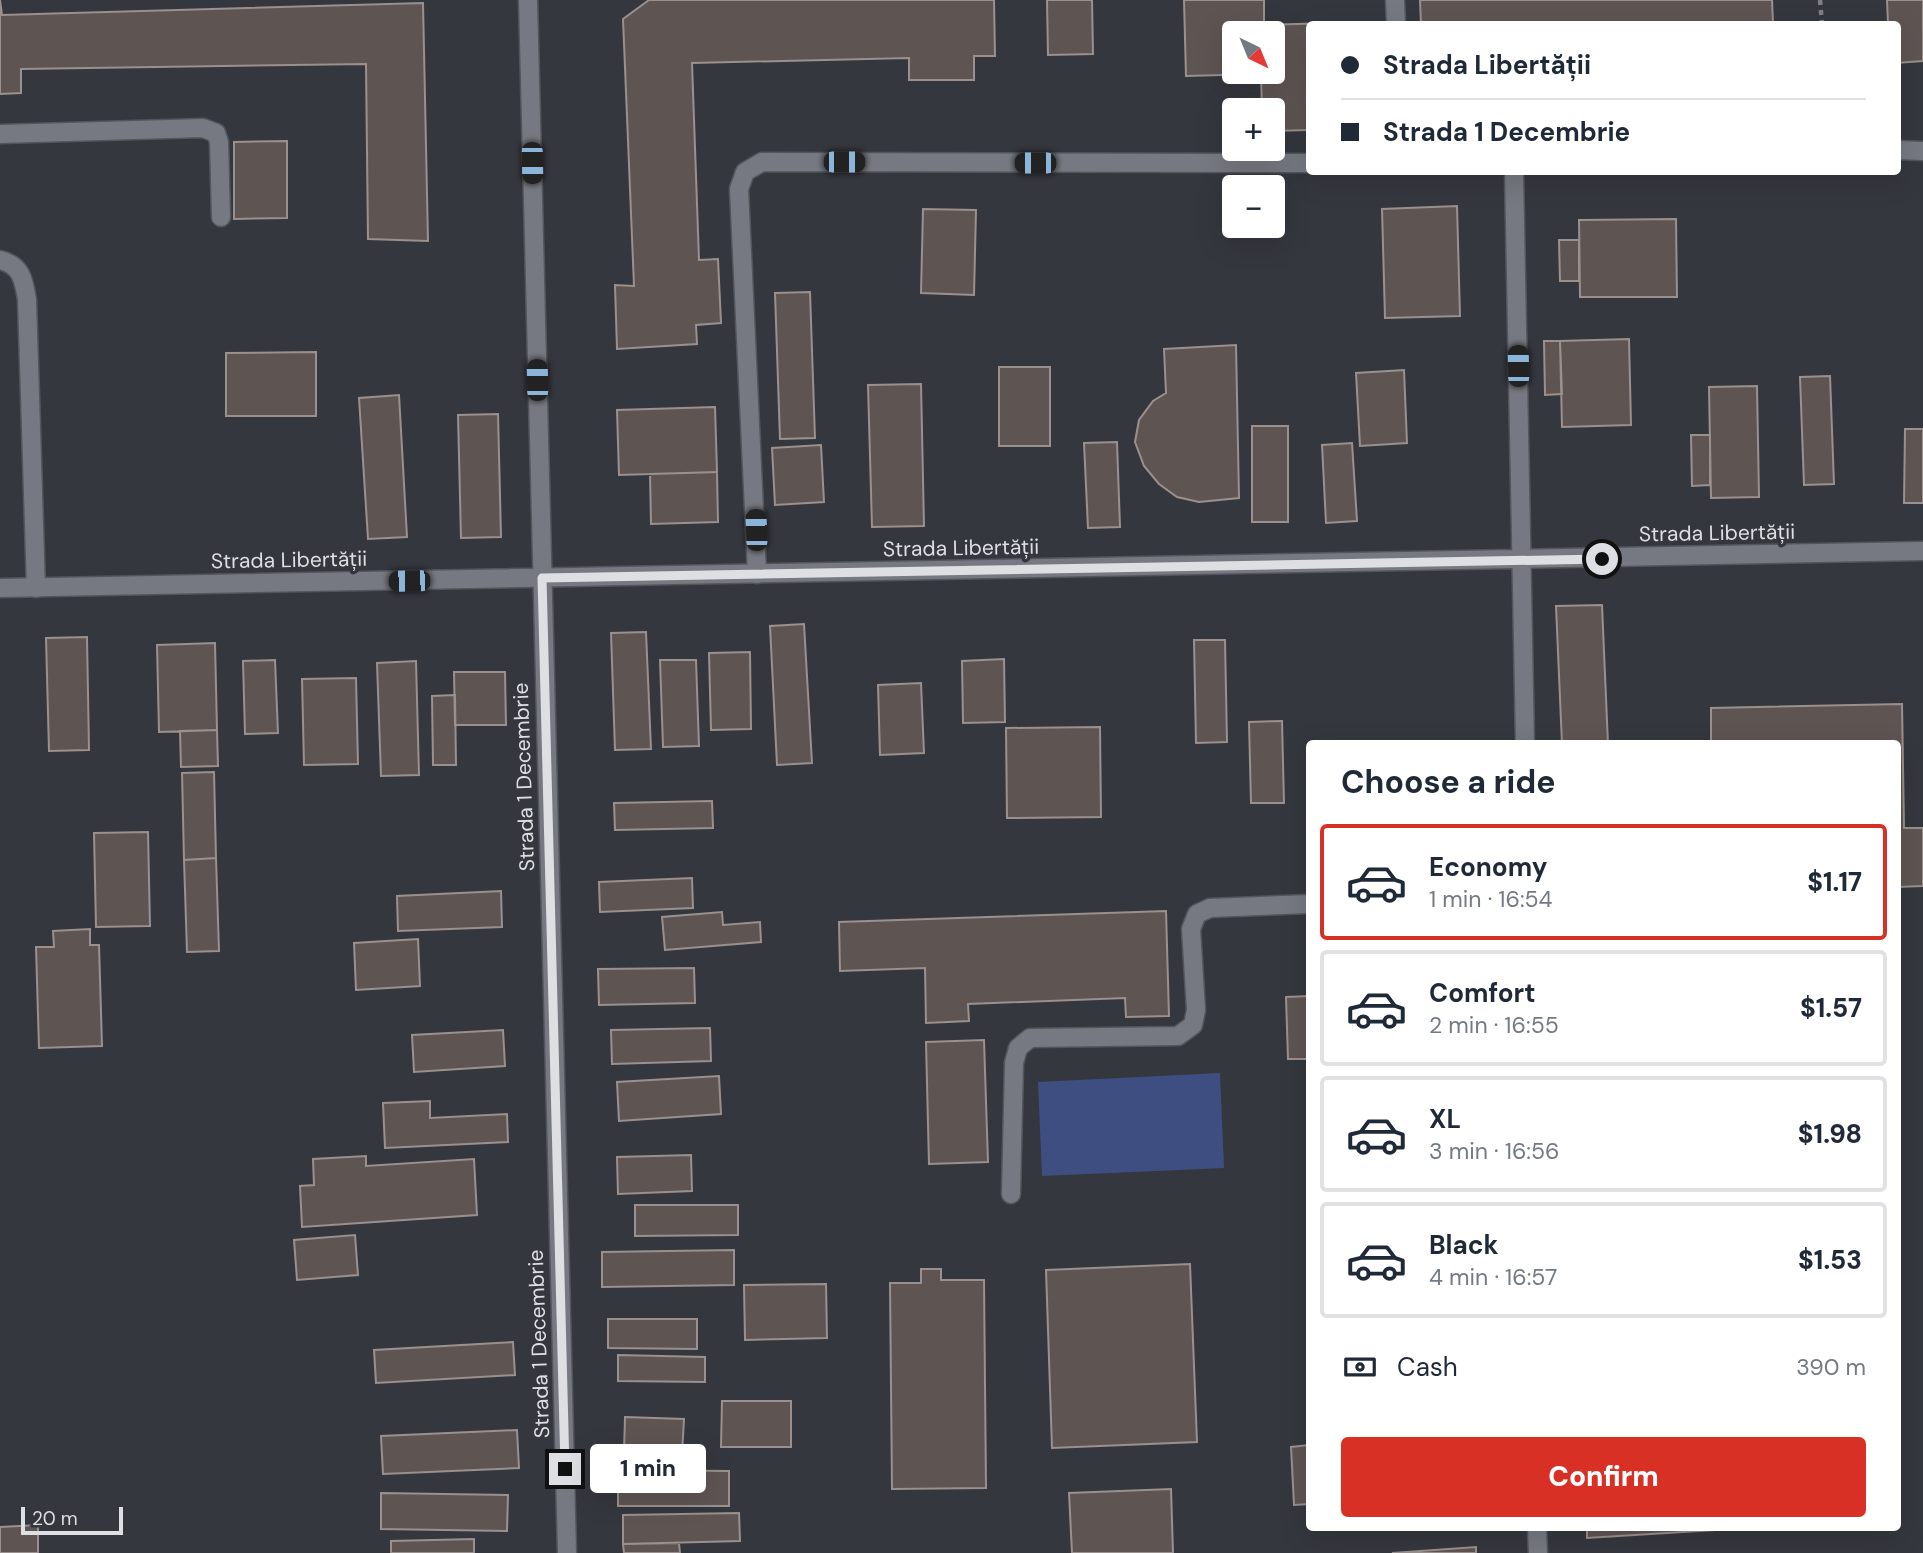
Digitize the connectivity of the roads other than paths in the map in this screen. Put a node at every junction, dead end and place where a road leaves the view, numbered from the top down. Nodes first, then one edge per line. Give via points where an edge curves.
1 (528, 0) edge
2 (1395, 0) edge
3 (1396, 21) edge
4 (0, 134) edge
5 (1901, 150) edge
6 (1923, 151) edge
7 (1306, 163) edge
8 (1514, 175) edge
9 (220, 216) dead end
10 (0, 260) edge
11 (1923, 551) edge
12 (1522, 560) junction
13 (757, 574) junction
14 (542, 578) junction
15 (0, 588) edge
16 (36, 588) junction
17 (1525, 740) edge
18 (1306, 904) edge
19 (1011, 1194) dead end
20 (1538, 1531) edge
21 (568, 1553) edge
22 (1538, 1553) edge

1 - 14 street, Strada 1 Decembrie
2 - 3 street
4 - 9 street via 203,128 216,133 219,142
5 - 6 street
7 - 13 street via 762,162 745,172 739,189
8 - 12 street
10 - 16 street via 18,268 27,300
11 - 12 street, Strada Libertății
12 - 13 street, Strada Libertății
12 - 17 street
13 - 14 street, Strada Libertății
14 - 16 street, Strada Libertății
14 - 21 street, Strada 1 Decembrie
15 - 16 street, Strada Libertății
18 - 19 street via 1210,908 1197,915 1191,929 1196,1010 1193,1025 1178,1036 1030,1038 1018,1048
20 - 22 street

